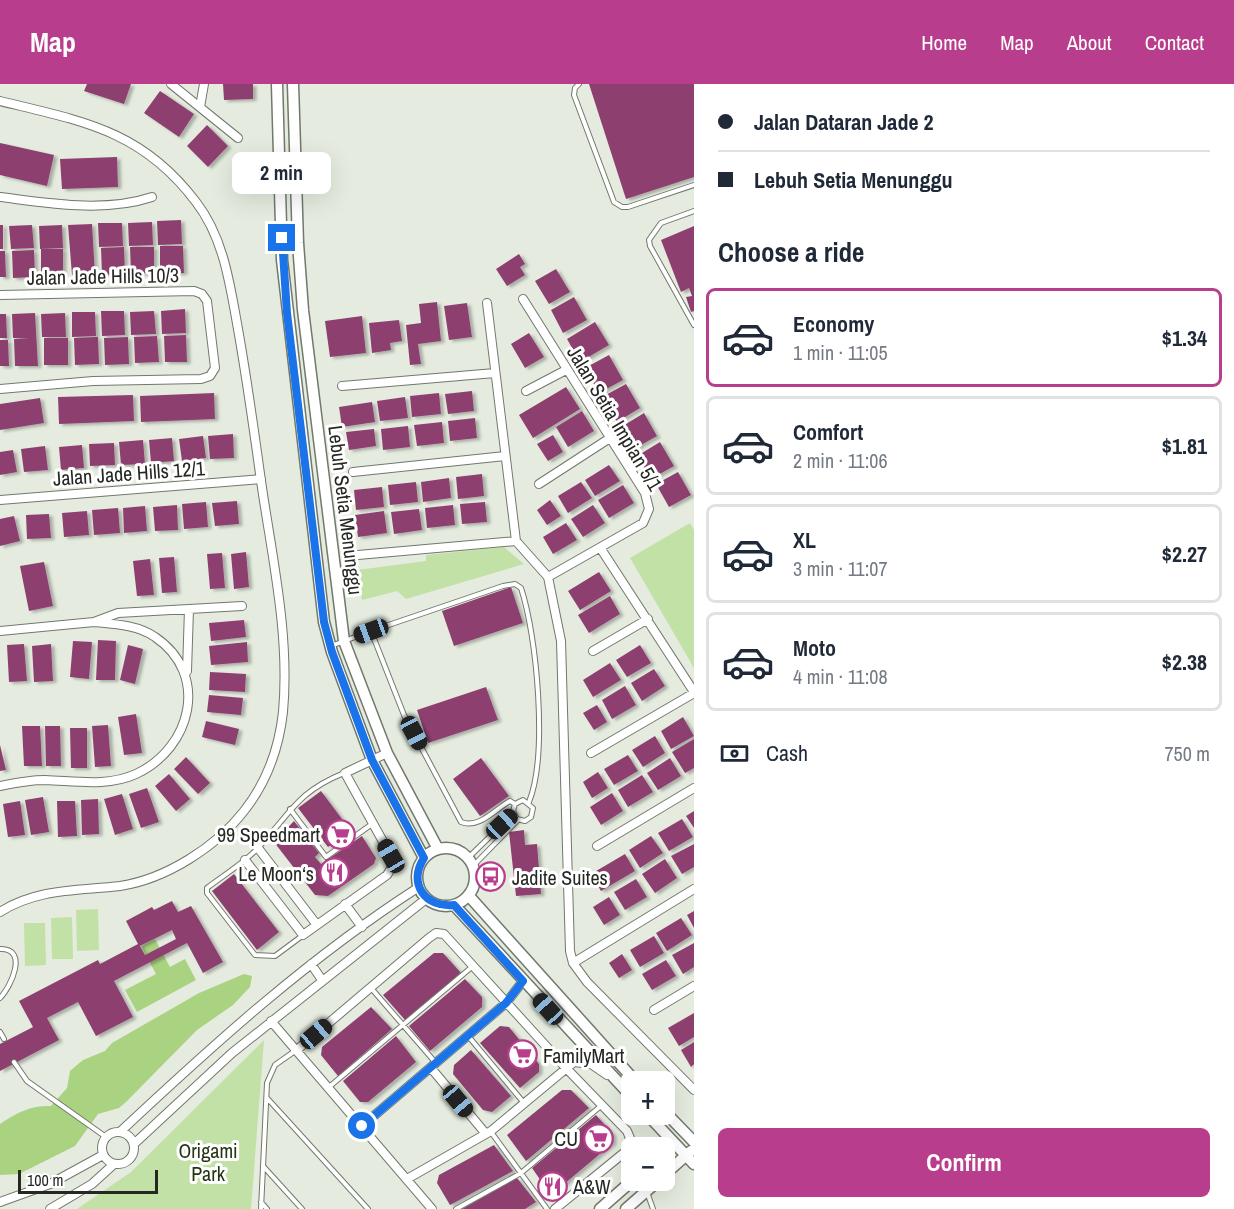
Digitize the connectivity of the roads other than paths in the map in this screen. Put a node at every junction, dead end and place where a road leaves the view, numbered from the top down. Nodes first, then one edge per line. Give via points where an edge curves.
1 (171, 84) edge
2 (204, 84) edge
3 (277, 84) edge
4 (293, 84) edge
5 (579, 84) edge
6 (0, 101) edge
7 (200, 107) junction
8 (238, 138) dead end
9 (694, 185) edge
10 (0, 197) edge
11 (152, 198) dead end
12 (694, 211) edge
13 (0, 295) edge
14 (523, 299) dead end
15 (487, 303) dead end
16 (287, 313) junction
17 (304, 313) junction
18 (694, 325) edge
19 (566, 370) junction
20 (495, 373) junction
21 (342, 386) dead end
22 (0, 389) edge
23 (526, 392) dead end
24 (610, 438) junction
25 (505, 456) junction
26 (353, 472) dead end
27 (261, 479) junction
28 (539, 484) dead end
29 (0, 500) edge
30 (516, 541) junction
31 (601, 549) junction
32 (358, 555) dead end
33 (548, 577) junction
34 (242, 606) dead end
35 (189, 609) junction
36 (648, 619) junction
37 (94, 622) junction
38 (0, 631) edge
39 (371, 631) junction
40 (344, 641) junction
41 (330, 646) junction
42 (593, 651) dead end
43 (186, 675) junction
44 (694, 692) edge
45 (387, 753) junction
46 (591, 753) dead end
47 (372, 760) junction
48 (345, 773) junction
49 (0, 786) edge
50 (694, 788) edge
51 (529, 802) junction
52 (515, 804) junction
53 (290, 809) junction
54 (513, 814) junction
55 (518, 820) junction
56 (373, 824) junction
57 (597, 846) dead end
58 (258, 848) junction
59 (438, 849) junction
60 (424, 858) junction
61 (245, 860) junction
62 (471, 862) junction
63 (419, 887) junction
64 (694, 889) edge
65 (469, 896) junction
66 (426, 899) junction
67 (345, 904) junction
68 (454, 905) junction
69 (0, 912) edge
70 (317, 925) junction
71 (362, 927) junction
72 (303, 935) junction
73 (0, 949) edge
74 (573, 963) junction
75 (311, 964) junction
76 (473, 966) junction
77 (322, 980) junction
78 (523, 981) junction
79 (694, 986) edge
80 (371, 987) junction
81 (0, 998) edge
82 (506, 1003) junction
83 (654, 1010) dead end
84 (271, 1021) junction
85 (403, 1025) junction
86 (0, 1032) edge
87 (468, 1036) junction
88 (4, 1039) dead end
89 (298, 1049) junction
90 (14, 1062) dead end
91 (433, 1065) junction
92 (566, 1068) junction
93 (626, 1071) edge
94 (615, 1080) junction
95 (621, 1086) edge
96 (330, 1087) junction
97 (694, 1090) edge
98 (266, 1097) junction
99 (524, 1103) junction
100 (602, 1105) junction
101 (675, 1123) edge
102 (657, 1125) edge
103 (362, 1126) junction
104 (122, 1131) junction
105 (684, 1132) junction
106 (489, 1133) junction
107 (102, 1135) junction
108 (668, 1137) edge
109 (675, 1142) edge
110 (694, 1142) edge
111 (135, 1143) junction
112 (675, 1144) edge
113 (103, 1155) junction
114 (691, 1156) edge
115 (114, 1164) junction
116 (262, 1165) junction
117 (675, 1167) edge
118 (521, 1173) junction
119 (407, 1179) junction
120 (621, 1191) edge
121 (647, 1192) joint
122 (261, 1201) junction
123 (0, 1202) edge
124 (50, 1209) edge
125 (261, 1209) edge
126 (267, 1209) edge
127 (302, 1209) edge
128 (368, 1209) edge
129 (432, 1209) edge
130 (456, 1209) edge
131 (547, 1209) edge
132 (555, 1209) edge
133 (600, 1209) edge
134 (626, 1209) edge
135 (652, 1209) edge

1 - 7 street
2 - 7 street
3 - 16 street, Lebuh Setia Menunggu
4 - 17 street, Lebuh Setia Menunggu
5 - 9 lane via 574,95 614,202 628,207
6 - 27 street via 108,130 159,162 197,202 214,228 230,282
7 - 8 street
10 - 11 street via 55,204 124,204
12 - 18 lane via 661,223 649,240
13 - 22 street, Jalan Jade Hills 10/3 via 194,291 207,301 214,368 210,376 201,379 93,381
14 - 19 street, Jalan Setia Impian 5/1
15 - 20 street
16 - 17 street
16 - 41 street, Lebuh Setia Menunggu
17 - 40 street, Lebuh Setia Menunggu
19 - 23 street
19 - 24 street, Jalan Setia Impian 5/1
20 - 21 street
20 - 25 street
24 - 28 street
24 - 31 street, Jalan Setia Impian 5/1 via 645,493 650,509 643,523
25 - 26 street
25 - 30 street
27 - 29 street, Jalan Jade Hills 12/1
27 - 69 street via 281,615 284,683 279,738 260,787 226,830 152,878 123,885 57,890 29,897
30 - 32 street
30 - 33 street
31 - 33 street, Jalan Setia Impian 5/1
31 - 36 street
33 - 74 street via 561,641 568,936
34 - 35 street
35 - 37 street via 118,614
35 - 43 street
36 - 42 street
36 - 44 street
37 - 38 street
37 - 43 street via 138,628 155,636 171,651
39 - 40 lane
39 - 51 lane via 503,586 521,588 530,614 536,660 537,775
39 - 52 lane via 404,715 461,822 480,821 508,801
40 - 41 lane
40 - 45 street, Lebuh Setia Menunggu
41 - 47 street, Lebuh Setia Menunggu
43 - 49 street via 188,701 182,729 151,765 136,774 105,783 32,781
44 - 46 street
45 - 47 street
45 - 59 street, Lebuh Setia Menunggu
47 - 48 street
47 - 60 street, Lebuh Setia Menunggu
48 - 53 lane via 323,781
48 - 56 street
50 - 57 street
51 - 52 lane
51 - 55 lane via 533,808 531,817
52 - 54 lane
53 - 56 lane via 326,857
53 - 58 lane
54 - 55 lane
54 - 62 lane
55 - 62 lane
56 - 67 street via 391,856 392,867 387,875
58 - 61 lane
58 - 70 street
59 - 60 street
59 - 62 street via 454,849
60 - 63 street via 417,872
61 - 72 street
61 - 72 lane via 207,888 207,893 255,956 275,956
62 - 65 street via 475,882
63 - 66 street
63 - 71 street
64 - 74 street
65 - 68 street
65 - 93 street
66 - 68 street via 435,904
66 - 77 street
67 - 70 street
67 - 71 street
68 - 78 street
70 - 72 street
71 - 75 street
73 - 81 lane via 13,954 16,964 11,985
74 - 97 street
75 - 77 street
75 - 104 street via 202,1055
76 - 80 street via 450,939 436,933
76 - 82 street
76 - 85 lane
77 - 84 street
78 - 82 street
78 - 94 street
79 - 83 street
80 - 85 lane
80 - 89 street
82 - 87 street
82 - 92 street
84 - 89 street
84 - 111 street
85 - 91 lane
85 - 96 lane
86 - 88 lane
87 - 91 street
87 - 99 lane
89 - 96 street
89 - 98 lane via 275,1065
90 - 107 lane via 27,1081
91 - 103 street
91 - 106 street
92 - 94 street via 583,1061
92 - 99 street
92 - 100 street
94 - 95 street
96 - 103 street
98 - 116 lane
98 - 128 lane
99 - 106 street
100 - 118 lane
100 - 132 street via 627,1131 630,1138 625,1152
101 - 105 street
102 - 108 street
103 - 119 street
104 - 107 street
104 - 111 street
105 - 109 street
105 - 110 street
106 - 118 lane
106 - 119 street
107 - 113 street
111 - 115 street via 128,1162
112 - 114 street
113 - 115 street
113 - 123 street via 50,1184
114 - 117 street
115 - 124 street via 92,1184
116 - 122 lane
116 - 127 lane
118 - 130 lane
118 - 131 lane
119 - 129 street
120 - 133 street
121 - 134 street
121 - 135 lane
122 - 125 lane
122 - 126 lane

